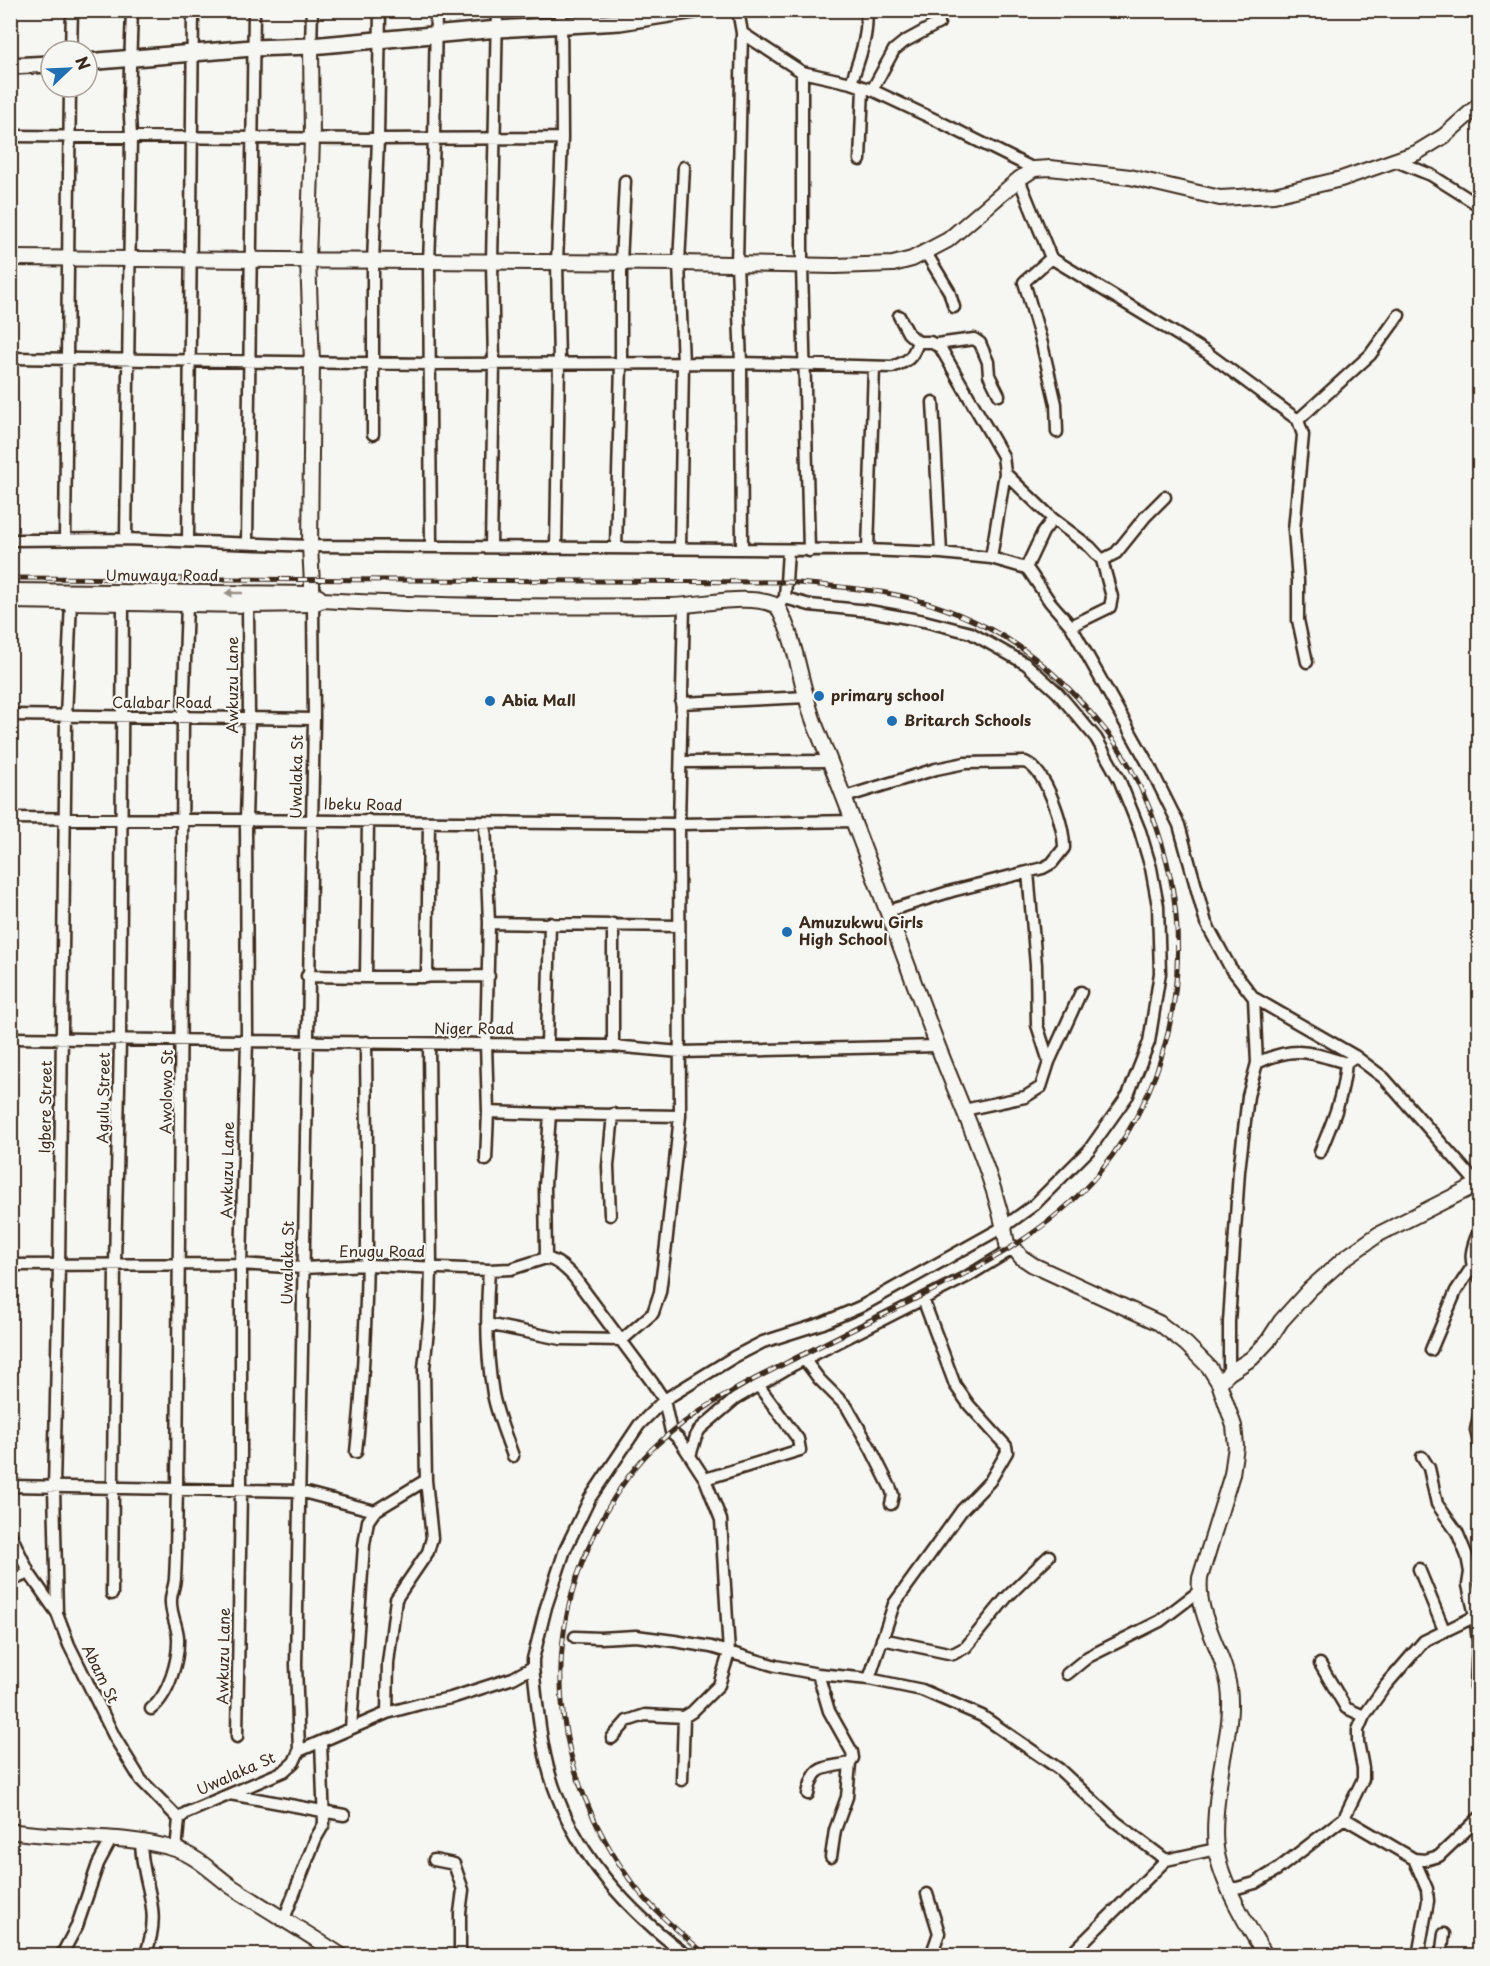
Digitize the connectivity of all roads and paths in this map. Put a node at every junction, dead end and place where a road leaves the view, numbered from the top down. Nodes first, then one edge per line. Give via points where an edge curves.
1 (72, 10) edge
2 (132, 10) edge
3 (194, 10) edge
4 (254, 10) edge
5 (312, 10) edge
6 (380, 10) edge
7 (436, 10) edge
8 (497, 10) edge
9 (695, 10) edge
10 (738, 10) edge
11 (866, 10) edge
12 (620, 16) edge
13 (561, 18) edge
14 (939, 23) dead end
15 (498, 29) junction
16 (742, 33) junction
17 (436, 34) junction
18 (71, 39) edge
19 (380, 39) junction
20 (311, 46) junction
21 (252, 48) junction
22 (193, 53) junction
23 (130, 59) junction
24 (99, 61) edge
25 (39, 65) edge
26 (10, 66) edge
27 (802, 72) junction
28 (851, 83) junction
29 (868, 89) junction
30 (70, 99) edge
31 (1479, 104) edge
32 (10, 136) edge
33 (68, 136) junction
34 (131, 136) junction
35 (193, 138) junction
36 (252, 138) junction
37 (562, 138) junction
38 (312, 139) junction
39 (378, 139) junction
40 (434, 139) junction
41 (494, 139) junction
42 (860, 160) dead end
43 (1396, 161) junction
44 (684, 167) dead end
45 (1034, 170) junction
46 (1019, 179) junction
47 (625, 181) dead end
48 (1479, 206) edge
49 (926, 253) junction
50 (10, 258) edge
51 (67, 258) junction
52 (252, 258) junction
53 (1051, 258) junction
54 (129, 259) junction
55 (192, 259) junction
56 (308, 260) junction
57 (429, 261) junction
58 (373, 262) junction
59 (492, 262) junction
60 (557, 262) junction
61 (621, 263) junction
62 (679, 263) junction
63 (737, 264) junction
64 (802, 265) junction
65 (954, 307) dead end
66 (1399, 315) dead end
67 (899, 316) dead end
68 (918, 342) junction
69 (937, 344) junction
70 (10, 358) edge
71 (66, 358) junction
72 (129, 359) junction
73 (190, 360) junction
74 (250, 361) junction
75 (312, 362) junction
76 (374, 362) junction
77 (494, 363) junction
78 (559, 363) junction
79 (741, 363) junction
80 (431, 364) junction
81 (621, 364) junction
82 (683, 364) junction
83 (806, 365) junction
84 (874, 367) junction
85 (999, 395) dead end
86 (933, 402) dead end
87 (1298, 420) junction
88 (1057, 432) dead end
89 (373, 434) dead end
90 (1005, 473) junction
91 (1165, 497) dead end
92 (1053, 519) junction
93 (65, 539) junction
94 (126, 539) junction
95 (10, 540) edge
96 (188, 541) junction
97 (247, 543) junction
98 (310, 546) junction
99 (431, 546) junction
100 (492, 547) junction
101 (556, 548) junction
102 (616, 548) junction
103 (680, 549) junction
104 (742, 549) junction
105 (868, 550) junction
106 (788, 551) junction
107 (808, 551) junction
108 (941, 553) junction
109 (991, 558) junction
110 (1102, 560) junction
111 (1026, 568) junction
112 (10, 591) edge
113 (317, 599) junction
114 (10, 601) edge
115 (71, 601) junction
116 (123, 602) junction
117 (781, 602) junction
118 (187, 604) junction
119 (248, 605) junction
120 (684, 606) junction
121 (1071, 626) junction
122 (1306, 662) dead end
123 (807, 697) junction
124 (681, 703) junction
125 (10, 715) edge
126 (66, 717) junction
127 (249, 717) junction
128 (123, 718) junction
129 (183, 718) junction
130 (314, 719) junction
131 (830, 761) junction
132 (681, 762) junction
133 (845, 797) junction
134 (10, 818) edge
135 (64, 819) junction
136 (120, 819) junction
137 (183, 819) junction
138 (312, 819) junction
139 (246, 820) junction
140 (368, 820) junction
141 (855, 821) junction
142 (429, 822) junction
143 (485, 822) junction
144 (679, 824) junction
145 (1028, 872) junction
146 (888, 911) junction
147 (550, 922) junction
148 (489, 923) junction
149 (613, 924) junction
150 (678, 926) junction
151 (308, 976) junction
152 (489, 976) junction
153 (366, 977) junction
154 (427, 977) junction
155 (1081, 992) dead end
156 (1254, 998) junction
157 (10, 1038) edge
158 (62, 1040) junction
159 (182, 1040) junction
160 (247, 1040) junction
161 (120, 1041) junction
162 (307, 1042) junction
163 (366, 1042) junction
164 (429, 1044) junction
165 (486, 1044) junction
166 (547, 1045) junction
167 (613, 1046) junction
168 (938, 1046) junction
169 (680, 1052) junction
170 (1350, 1060) junction
171 (1049, 1062) junction
172 (1257, 1063) junction
173 (964, 1110) junction
174 (488, 1112) junction
175 (550, 1114) junction
176 (613, 1114) junction
177 (680, 1116) junction
178 (1320, 1152) dead end
179 (486, 1160) dead end
180 (1478, 1184) edge
181 (610, 1215) dead end
182 (1005, 1226) junction
183 (1479, 1228) edge
184 (1014, 1248) junction
185 (546, 1258) junction
186 (115, 1264) junction
187 (180, 1264) junction
188 (241, 1264) junction
189 (10, 1265) edge
190 (368, 1265) junction
191 (59, 1266) junction
192 (431, 1266) junction
193 (303, 1268) junction
194 (1472, 1268) junction
195 (489, 1270) junction
196 (1479, 1278) edge
197 (923, 1299) junction
198 (487, 1324) junction
199 (622, 1340) junction
200 (1431, 1350) dead end
201 (804, 1359) junction
202 (1224, 1378) junction
203 (758, 1385) junction
204 (664, 1400) junction
205 (1479, 1411) edge
206 (1479, 1449) edge
207 (356, 1452) dead end
208 (513, 1456) dead end
209 (690, 1456) junction
210 (1422, 1457) dead end
211 (705, 1479) junction
212 (426, 1480) junction
213 (10, 1486) edge
214 (54, 1488) junction
215 (114, 1489) junction
216 (177, 1489) junction
217 (241, 1491) junction
218 (299, 1491) junction
219 (891, 1504) dead end
220 (375, 1510) junction
221 (10, 1533) edge
222 (1049, 1556) dead end
223 (1419, 1569) dead end
224 (29, 1573) junction
225 (10, 1581) edge
226 (1198, 1592) junction
227 (112, 1594) dead end
228 (57, 1613) junction
229 (1477, 1614) edge
230 (1444, 1630) junction
231 (575, 1638) dead end
232 (882, 1639) junction
233 (729, 1653) junction
234 (1320, 1664) dead end
235 (533, 1667) junction
236 (818, 1674) junction
237 (1067, 1674) dead end
238 (869, 1678) junction
239 (151, 1709) dead end
240 (387, 1713) junction
241 (1364, 1716) junction
242 (684, 1717) junction
243 (1479, 1718) edge
244 (351, 1728) junction
245 (237, 1737) dead end
246 (612, 1738) dead end
247 (321, 1742) junction
248 (299, 1751) junction
249 (850, 1763) junction
250 (682, 1780) dead end
251 (229, 1794) junction
252 (808, 1794) dead end
253 (325, 1813) junction
254 (344, 1815) dead end
255 (1479, 1817) edge
256 (1344, 1818) junction
257 (179, 1819) junction
258 (10, 1831) edge
259 (112, 1838) junction
260 (141, 1842) junction
261 (1216, 1849) junction
262 (176, 1850) junction
263 (831, 1857) dead end
264 (1414, 1859) junction
265 (434, 1860) dead end
266 (1166, 1860) junction
267 (1229, 1888) junction
268 (927, 1894) dead end
269 (284, 1919) junction
270 (1444, 1934) dead end
271 (61, 1956) edge
272 (146, 1956) edge
273 (342, 1956) edge
274 (460, 1956) edge
275 (688, 1956) edge
276 (931, 1956) edge
277 (1069, 1956) edge
278 (1266, 1956) edge
279 (1418, 1956) edge
280 (1441, 1956) edge

1 - 18 street
2 - 23 street
3 - 22 street
4 - 21 street
5 - 20 street
6 - 19 street
7 - 17 street
8 - 15 street
9 - 12 main road
10 - 16 street
11 - 28 street via 867,26
12 - 13 main road
13 - 15 main road
13 - 37 street
14 - 29 street via 894,50
15 - 17 main road
15 - 41 street
16 - 27 street
16 - 63 street
17 - 19 main road
17 - 40 street
19 - 20 main road
19 - 39 street
20 - 21 main road
20 - 38 street
21 - 22 main road
21 - 36 street
22 - 23 main road
22 - 35 street
23 - 24 main road
23 - 34 street
25 - 26 main road
27 - 28 street
27 - 64 street
28 - 29 street
29 - 42 street
29 - 45 street
30 - 33 street
31 - 43 street via 1444,136
32 - 33 street
33 - 34 street
33 - 51 street
34 - 35 street
34 - 54 street
35 - 36 street
35 - 55 street
36 - 38 street
36 - 52 street
37 - 41 street
37 - 60 street
38 - 39 street
38 - 56 street
39 - 40 street
39 - 58 street
40 - 41 street
40 - 57 street
41 - 59 street
43 - 45 street via 1341,179 1245,198 1220,198 1130,177 1050,168
43 - 48 street via 1431,175
44 - 62 street
45 - 46 street
46 - 49 street via 948,240
46 - 53 street
47 - 61 street
49 - 64 street via 893,264
49 - 65 street
50 - 51 street
51 - 54 street
51 - 71 street
52 - 55 street
52 - 56 street
52 - 74 street
53 - 87 street via 1206,352
53 - 88 street via 1028,277 1024,287 1041,340
54 - 55 street
54 - 72 street
55 - 73 street
56 - 58 street
56 - 75 street
57 - 58 street
57 - 59 street
57 - 80 street
58 - 76 street
59 - 60 street
59 - 77 street
60 - 61 street
60 - 78 street
61 - 62 street
61 - 81 street
62 - 63 street
62 - 82 street
63 - 64 street
63 - 79 street
64 - 83 street
66 - 87 street via 1370,355
67 - 68 street
68 - 69 street
68 - 84 street via 908,361 892,367
69 - 85 street via 974,339 980,343
69 - 90 street via 1003,456
70 - 71 street
71 - 72 street
71 - 93 street
72 - 73 street
72 - 94 street
73 - 74 street
73 - 96 street
74 - 75 street
74 - 97 street
75 - 76 street
75 - 98 street
76 - 80 street
76 - 89 street
77 - 78 street
77 - 80 street
77 - 100 street
78 - 81 street
78 - 101 street
79 - 82 street
79 - 83 street
79 - 104 street
80 - 99 street
81 - 82 street
81 - 102 street
82 - 103 street
83 - 84 street
83 - 107 street
84 - 105 street
86 - 108 street
87 - 122 street via 1303,435 1294,530 1299,620
90 - 92 street
90 - 109 street
91 - 110 street via 1116,554
92 - 110 street
92 - 111 street
93 - 94 street
93 - 95 street
94 - 96 street
96 - 97 street
97 - 98 street
98 - 99 street
98 - 113 street
99 - 100 street
100 - 101 street
101 - 102 street
102 - 103 street
103 - 104 street
104 - 106 street
105 - 107 street
105 - 108 street
106 - 107 street
106 - 117 street
108 - 109 street
109 - 111 street
110 - 121 street via 1112,597 1110,607
111 - 121 street
113 -> 112 street, Umuwaya Road
113 - 119 street, Umuwaya Road
113 - 120 street via 412,606
113 - 130 street, Uwalaka St
114 - 115 street, Umuwaya Road
115 - 116 street, Umuwaya Road
115 - 126 street, Igbere Street
116 - 118 street, Umuwaya Road
116 - 128 street, Agulu Street
117 - 120 street via 750,600
117 - 123 street
117 - 182 street via 924,621 971,633 1026,664 1096,738 1119,779 1140,831 1159,917 1160,973 1149,1042 1128,1095 1089,1150 1035,1205
118 - 119 street, Umuwaya Road
118 - 129 street, Awolowo St
119 - 127 street, Awkuzu Lane
120 - 124 street
121 - 156 street via 1179,825 1206,923 1230,967
123 - 124 street
123 - 131 street
124 - 132 street
125 - 126 street, Calabar Road
126 - 128 street, Calabar Road
126 - 135 street, Igbere Street
127 - 129 street, Calabar Road
127 - 130 street, Calabar Road
127 - 139 street, Awkuzu Lane
128 - 129 street, Calabar Road
128 - 136 street, Agulu Street
129 - 137 street, Awolowo St
130 - 138 street, Uwalaka St
131 - 132 street
131 - 133 street
132 - 144 street
133 - 141 street
133 - 145 street via 965,763 1030,764 1041,775 1053,804 1064,848 1052,863
134 - 135 street, Ibeku Road
135 - 136 street, Ibeku Road
135 - 158 street, Igbere Street
136 - 137 street, Ibeku Road
136 - 161 street, Agulu Street
137 - 139 street, Ibeku Road
137 - 159 street, Awolowo St
138 - 139 street, Ibeku Road
138 - 140 street, Ibeku Road
138 - 151 street, Uwalaka St
139 - 160 street, Awkuzu Lane
140 - 142 street, Ibeku Road
140 - 153 street
141 - 144 street, Ibeku Road
141 - 146 street
142 - 143 street, Ibeku Road
142 - 154 street
143 - 144 street, Ibeku Road
143 - 148 street
144 - 150 street
145 - 146 street
145 - 171 street via 1037,1025
146 - 168 street
147 - 148 street
147 - 149 street
147 - 166 street
148 - 152 street
149 - 150 street
149 - 167 street
150 - 169 street
151 - 153 street
151 - 162 street, Uwalaka St
152 - 154 street
152 - 165 street
153 - 154 street
155 - 171 street
156 - 170 street
156 - 172 street
157 - 158 street, Niger Road
158 - 161 street, Niger Road
158 - 191 street, Igbere Street
159 - 160 street, Niger Road
159 - 161 street, Niger Road
159 - 187 street, Awolowo St
160 - 162 street, Niger Road
160 - 188 street, Awkuzu Lane
161 - 186 street, Agulu Street
162 - 163 street, Niger Road
162 - 193 street, Uwalaka St
163 - 164 street, Niger Road
163 - 190 street
164 - 165 street, Niger Road
164 - 192 street
165 - 166 street, Niger Road
165 - 174 street
166 - 167 street, Niger Road
167 - 169 street, Niger Road
168 - 169 street, Niger Road
168 - 173 street
169 - 177 street
170 - 172 street via 1310,1052 1273,1055
170 - 178 street via 1337,1111
170 - 180 street via 1383,1078
171 - 173 street via 1041,1087 1034,1093
172 - 202 street via 1248,1096 1239,1171
173 - 182 street
174 - 175 street
174 - 179 street
175 - 176 street
175 - 185 street
176 - 177 street
176 - 181 street via 608,1166
177 - 199 street via 660,1292 653,1312
180 - 202 street via 1379,1234 1345,1258 1303,1297 1252,1358
182 - 184 street via 1008,1249
182 - 204 street via 860,1307 763,1342
183 - 194 street via 1471,1254
184 - 197 street
184 - 202 street via 1033,1265 1159,1323
185 - 195 street, Enugu Road via 511,1269
185 - 199 street via 562,1265 574,1277
186 - 187 street, Enugu Road
186 - 191 street, Enugu Road
186 - 215 street, Agulu Street
187 - 188 street, Enugu Road
187 - 216 street, Awolowo St
188 - 193 street, Enugu Road
188 - 217 street, Awkuzu Lane
189 - 191 street, Enugu Road
190 - 192 street, Enugu Road
190 - 193 street, Enugu Road
190 - 207 street
191 - 214 street, Igbere Street
192 - 195 street, Enugu Road
192 - 212 street via 424,1368
193 - 218 street, Uwalaka St
194 - 196 street
194 - 200 street via 1456,1291
195 - 198 street
197 - 201 street
197 - 232 street via 955,1385 1007,1452 990,1481 962,1510 894,1604
198 - 199 street via 561,1339
198 - 208 street via 494,1396
199 - 204 street
201 - 203 street
201 - 219 street via 858,1425 891,1489
202 - 226 street via 1236,1446 1232,1474
203 - 209 street via 700,1429
203 - 211 street via 798,1440 800,1450
204 - 209 street via 671,1432
204 - 235 street via 626,1443 564,1550
205 - 206 street
209 - 211 street
210 - 229 street via 1429,1468 1437,1504 1457,1532 1467,1556 1468,1586
211 - 233 street via 721,1520
212 - 220 street
212 - 240 street via 432,1538 428,1552 396,1599
213 - 214 street
214 - 215 street
214 - 228 street, Igbere Street
215 - 216 street
215 - 227 street, Agulu Street
216 - 217 street
216 - 239 street, Awolowo St via 175,1581 170,1598 178,1635 176,1666 160,1700
217 - 218 street
217 - 245 street, Awkuzu Lane
218 - 220 street
218 - 248 street, Uwalaka St
220 - 244 street via 368,1521 364,1545
221 - 224 street, Abam St
222 - 232 street via 958,1652
223 - 230 street
224 - 225 street
224 - 228 street, Abam St
226 - 237 street via 1160,1621 1088,1657
226 - 261 street via 1229,1689
228 - 257 street, Abam St via 115,1738 141,1780
229 - 230 street
229 - 243 street
230 - 241 street via 1417,1647
231 - 233 street via 636,1636
232 - 238 street
233 - 236 street
233 - 242 street via 719,1685
234 - 241 street via 1346,1708
235 - 240 street via 513,1678 460,1695
235 - 275 street via 548,1765 568,1822 619,1894 640,1917
236 - 238 street
236 - 249 street via 829,1712 852,1752
238 - 266 street via 922,1690 982,1716 1059,1768 1116,1822
240 - 244 street
241 - 256 street via 1358,1730 1363,1779
242 - 246 street via 645,1715 627,1721
242 - 250 street
244 - 247 street
247 - 248 street
247 - 253 street
248 - 251 street, Uwalaka St via 284,1770
249 - 252 street via 814,1773
249 - 263 street
251 - 253 street
251 - 257 street, Uwalaka St
253 - 254 street
253 - 269 street via 324,1824
255 - 264 street via 1439,1857
256 - 264 street
256 - 267 street via 1255,1883
257 - 262 street
258 - 259 street via 39,1836
259 - 260 street
259 - 271 street
260 - 262 street
260 - 272 street via 141,1861 154,1916
261 - 266 street
261 - 267 street
262 - 269 street
264 - 279 street via 1428,1901
265 - 274 street via 454,1864 463,1890
266 - 277 street
267 - 278 street
268 - 276 street via 939,1933
269 - 273 street
270 - 280 street

